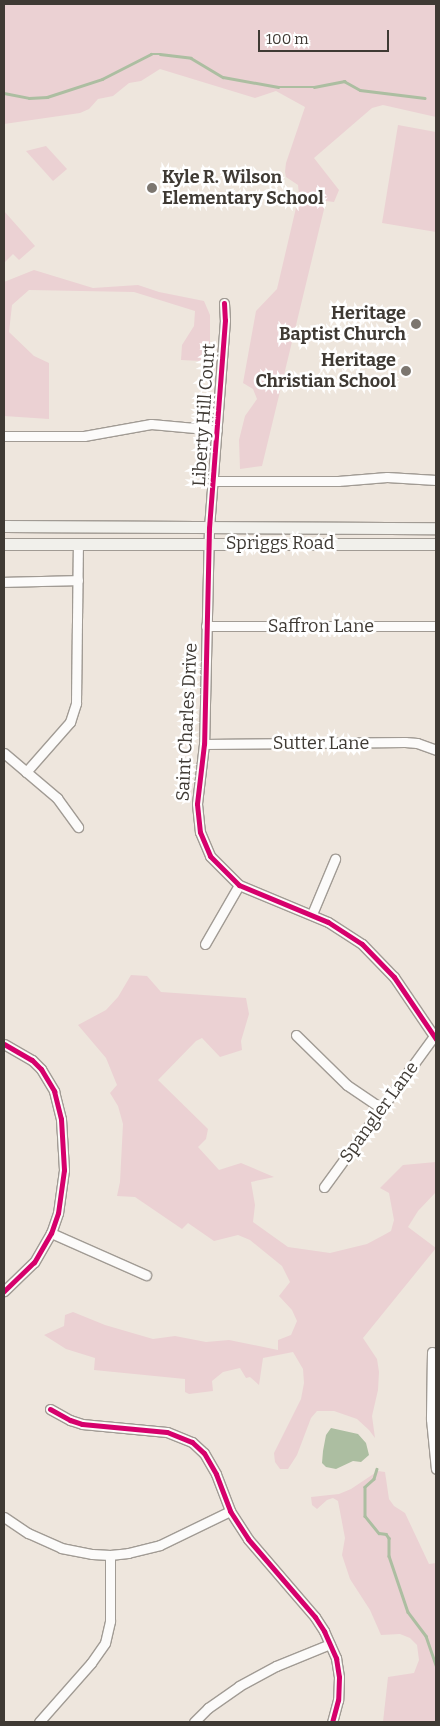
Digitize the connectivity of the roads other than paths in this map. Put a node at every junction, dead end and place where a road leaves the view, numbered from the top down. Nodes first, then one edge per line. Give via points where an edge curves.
1 (224, 303) dead end
2 (217, 430) junction
3 (4, 436) edge
4 (436, 480) edge
5 (213, 481) junction
6 (4, 526) edge
7 (209, 528) junction
8 (436, 528) edge
9 (209, 543) junction
10 (4, 544) edge
11 (78, 544) junction
12 (436, 544) edge
13 (78, 580) junction
14 (4, 582) edge
15 (206, 626) junction
16 (436, 626) edge
17 (204, 744) junction
18 (436, 750) edge
19 (4, 753) edge
20 (26, 772) junction
21 (78, 827) dead end
22 (335, 859) dead end
23 (239, 886) junction
24 (312, 914) junction
25 (205, 944) dead end
26 (296, 1036) dead end
27 (435, 1038) edge
28 (4, 1044) edge
29 (381, 1108) junction
30 (324, 1187) dead end
31 (51, 1233) junction
32 (146, 1275) dead end
33 (4, 1291) edge
34 (432, 1352) dead end
35 (50, 1409) dead end
36 (436, 1469) edge
37 (230, 1511) junction
38 (4, 1517) edge
39 (110, 1555) junction
40 (330, 1644) junction
41 (39, 1722) edge
42 (194, 1722) edge
43 (332, 1722) edge

1 - 2 street, Liberty Hill Court
2 - 3 street via 151,424 84,436
2 - 5 street, Liberty Hill Court
4 - 5 street via 387,477 338,481
5 - 7 street, Liberty Hill Court
6 - 7 main road, Spriggs Road
7 - 8 main road, Spriggs Road
7 - 9 street, Saint Charles Drive
9 - 11 main road, Spriggs Road
9 - 12 main road, Spriggs Road
9 - 15 street, Saint Charles Drive
10 - 11 main road, Spriggs Road
11 - 13 street
13 - 14 street
13 - 20 street via 76,703 70,722
15 - 16 street, Saffron Lane
15 - 17 street, Saint Charles Drive
17 - 18 street, Sutter Lane via 405,742
17 - 23 street, Saint Charles Drive via 196,804 200,832 210,856
19 - 20 street
20 - 21 street via 65,806
22 - 24 street
23 - 24 street, Saint Charles Drive
23 - 25 street
24 - 27 street, Saint Charles Drive via 346,932 378,960 409,997
26 - 29 street via 347,1085
27 - 29 street, Spangler Lane
28 - 31 street via 21,1052 42,1069 59,1105 64,1170 58,1213
29 - 30 street, Spangler Lane
31 - 32 street
31 - 33 street via 34,1262
34 - 36 street via 432,1426
35 - 37 street via 82,1424 180,1436 198,1447 210,1463
37 - 39 street via 160,1545
37 - 40 street via 248,1539 315,1617
38 - 39 street via 60,1548
39 - 41 street via 110,1621 105,1643 91,1664
40 - 42 street via 276,1666 239,1686
40 - 43 street via 336,1658 339,1684

